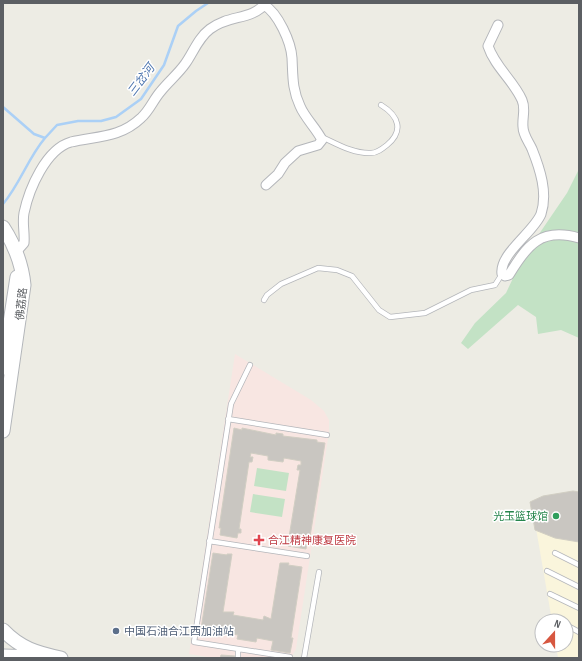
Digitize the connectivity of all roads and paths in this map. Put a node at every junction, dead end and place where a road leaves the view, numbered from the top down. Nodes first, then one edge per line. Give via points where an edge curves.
1 (265, 4) edge
2 (498, 25) dead end
3 (381, 105) dead end
4 (320, 136) junction
5 (266, 185) dead end
6 (3, 226) edge
7 (579, 238) edge
8 (17, 256) junction
9 (502, 274) junction
10 (264, 300) dead end
11 (250, 365) dead end
12 (3, 368) edge
13 (228, 419) junction
14 (3, 431) edge
15 (327, 434) dead end
16 (210, 541) junction
17 (555, 553) dead end
18 (307, 556) dead end
19 (579, 565) edge
20 (547, 571) dead end
21 (319, 572) dead end
22 (579, 587) edge
23 (550, 594) dead end
24 (579, 608) edge
25 (3, 630) edge
26 (238, 649) junction
27 (252, 652) junction
28 (3, 656) edge
29 (48, 658) edge
30 (61, 658) edge
31 (238, 658) edge
32 (252, 658) edge
33 (290, 658) edge
34 (304, 658) edge

1 - 4 street via 278,18 291,50 292,76 300,107
1 - 8 street via 252,14 222,21 208,30 185,64 159,92 143,117 130,127 120,132 69,142 51,154 31,192 24,217 24,243
2 - 9 street via 488,46 491,57 522,99 522,127 540,169 544,189 544,203 540,215 504,262
3 - 4 lane via 393,115 398,131 395,138 381,150 372,154 358,153
4 - 5 street via 321,143 298,151
6 - 8 main road
7 - 9 street via 566,234 543,237 532,242 509,275
8 - 12 main road, 佛荔路
8 - 14 main road, 佛荔路 via 23,276 23,299
9 - 10 lane via 495,285 470,290 425,313 405,316 390,317 379,310 352,276 337,270 318,268 281,284
11 - 13 lane via 231,404
13 - 15 lane
13 - 16 lane
16 - 18 lane
16 - 26 lane via 194,642
17 - 19 lane
20 - 22 lane
21 - 34 lane
23 - 24 lane
25 - 30 main road via 22,647
26 - 27 lane
26 - 31 lane
27 - 32 lane
27 - 33 lane
28 - 29 main road

